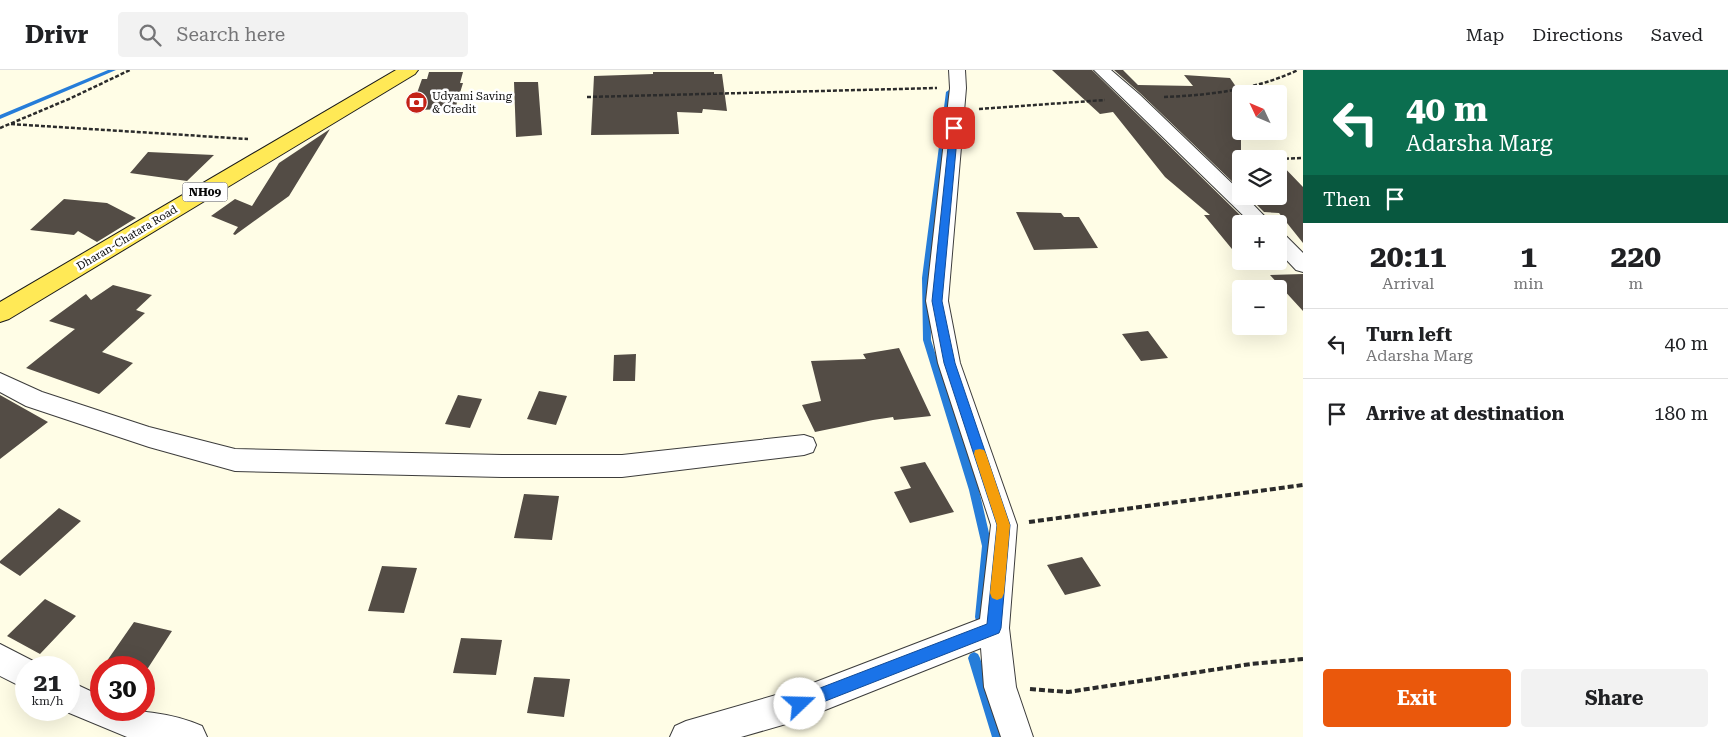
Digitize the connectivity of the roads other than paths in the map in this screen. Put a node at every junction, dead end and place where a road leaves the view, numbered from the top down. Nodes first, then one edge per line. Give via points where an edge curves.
1 (408, 70) edge
2 (1102, 70) edge
3 (958, 79) edge
4 (1254, 215) edge
5 (1287, 248) edge
6 (1303, 265) edge
7 (0, 313) edge
8 (0, 382) edge
9 (804, 445) dead end
10 (994, 628) junction
11 (0, 659) edge
12 (15, 668) edge
13 (80, 703) edge
14 (191, 737) edge
15 (686, 737) edge
16 (1017, 737) edge

1 - 7 main road, Dharan-Chatara Road / NH09
2 - 4 street
3 - 10 street via 937,301 949,363 1004,525
5 - 6 street
8 - 9 street via 34,400 149,437 235,460 622,466
10 - 15 street via 800,704
10 - 16 street via 1000,687
11 - 12 street
13 - 14 street via 172,734

